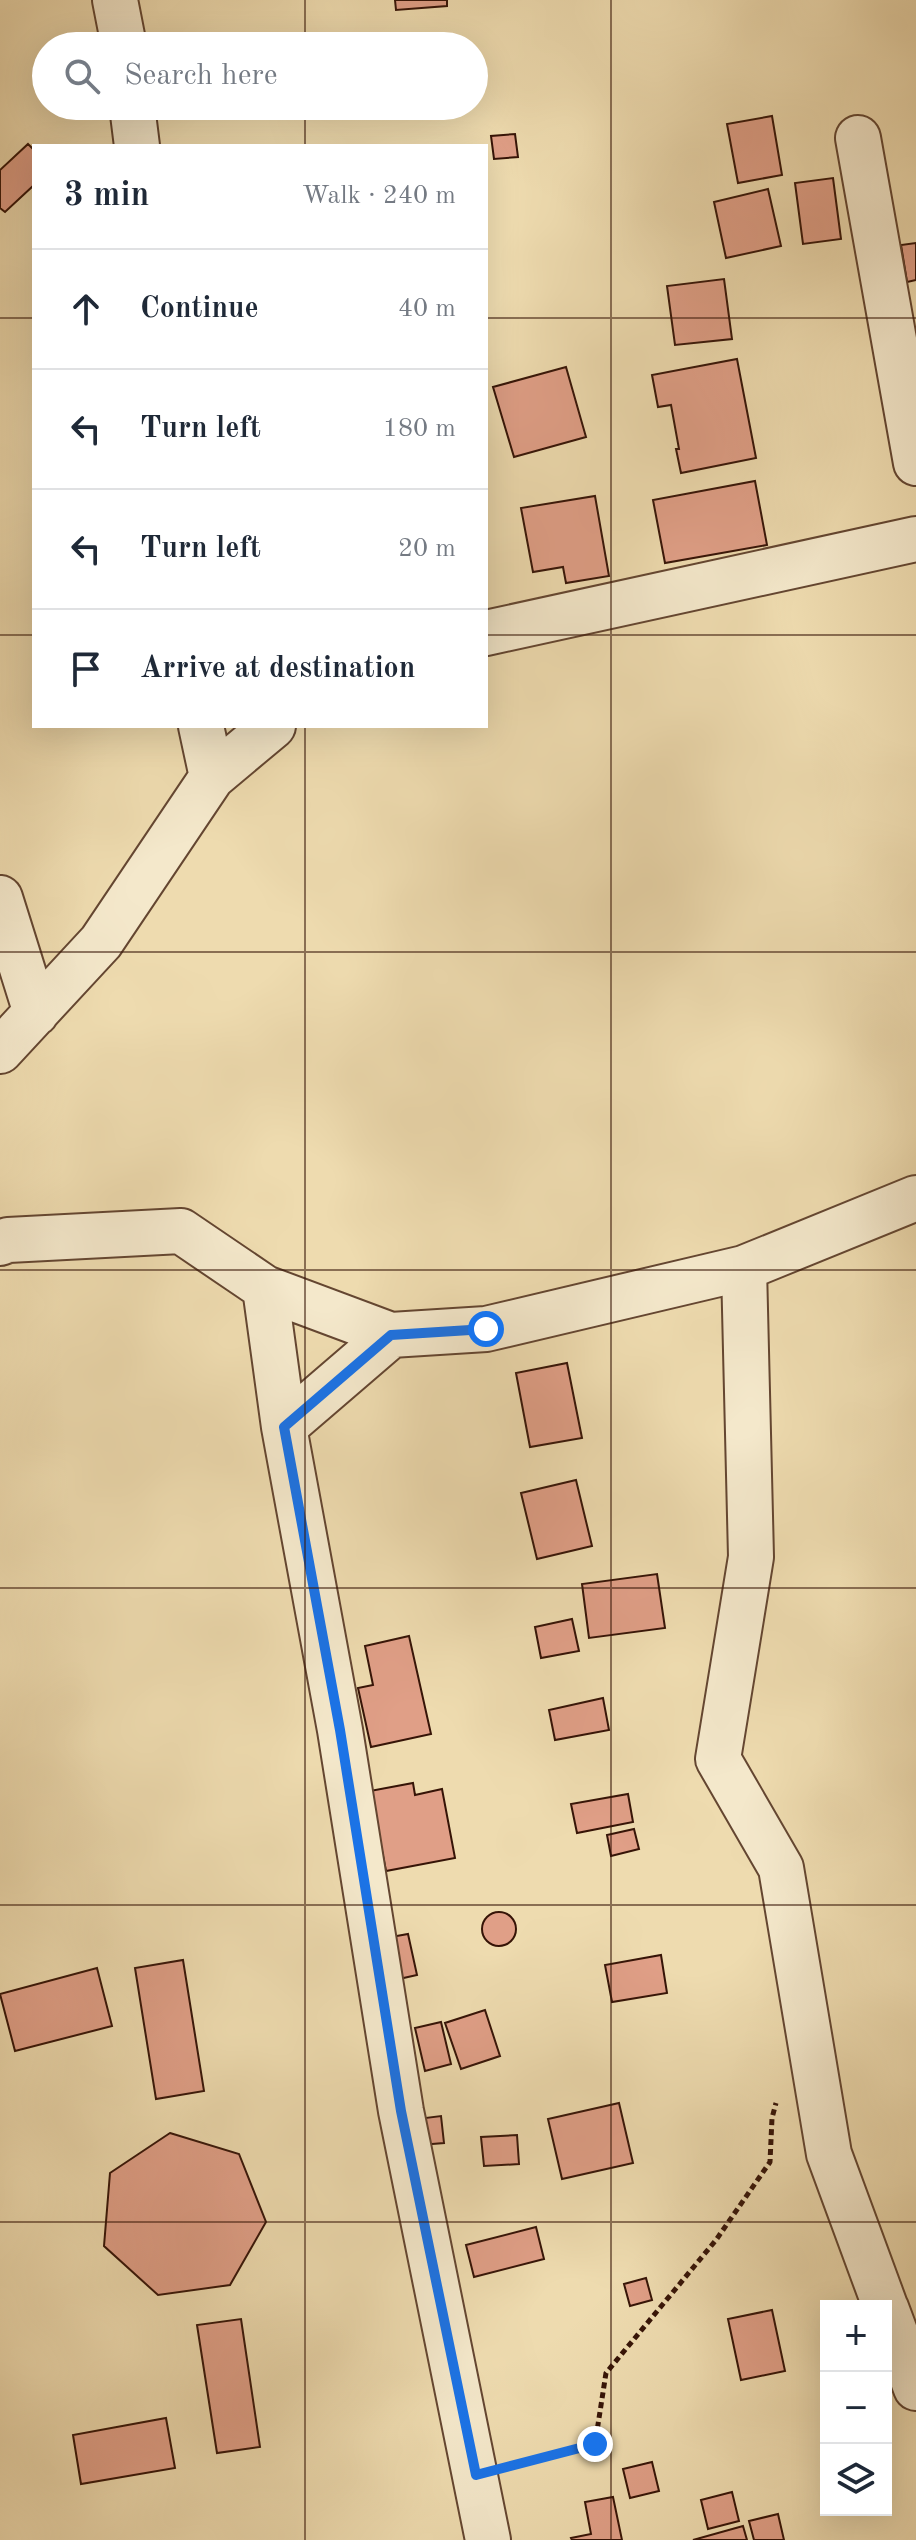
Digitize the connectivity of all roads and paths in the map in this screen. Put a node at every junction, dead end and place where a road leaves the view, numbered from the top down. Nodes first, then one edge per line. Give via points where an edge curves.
1 (115, 0) edge
2 (121, 32) edge
3 (134, 120) edge
4 (858, 138) dead end
5 (137, 144) edge
6 (916, 463) edge
7 (916, 539) edge
8 (488, 633) edge
9 (201, 728) edge
10 (271, 728) edge
11 (212, 777) junction
12 (0, 898) edge
13 (36, 1013) junction
14 (0, 1051) edge
15 (916, 1198) edge
16 (0, 1243) edge
17 (744, 1268) junction
18 (265, 1288) junction
19 (391, 1335) junction
20 (284, 1427) junction
21 (780, 2089) dead end
22 (883, 2300) edge
23 (892, 2323) edge
24 (916, 2388) edge
25 (476, 2475) junction
26 (488, 2540) edge

1 - 2 street
3 - 5 street
4 - 6 street
7 - 8 street
9 - 11 street
10 - 11 street
11 - 13 street via 101,942
12 - 13 street
13 - 14 street
15 - 17 street
16 - 18 street via 181,1231
17 - 19 street via 486,1329
17 - 22 street via 751,1557 718,1759 781,1868 829,2154
18 - 19 street
18 - 20 street
19 - 20 street
20 - 25 street via 401,2111
21 - 25 path via 770,2162 716,2240 606,2373 595,2444
23 - 24 street
25 - 26 street

